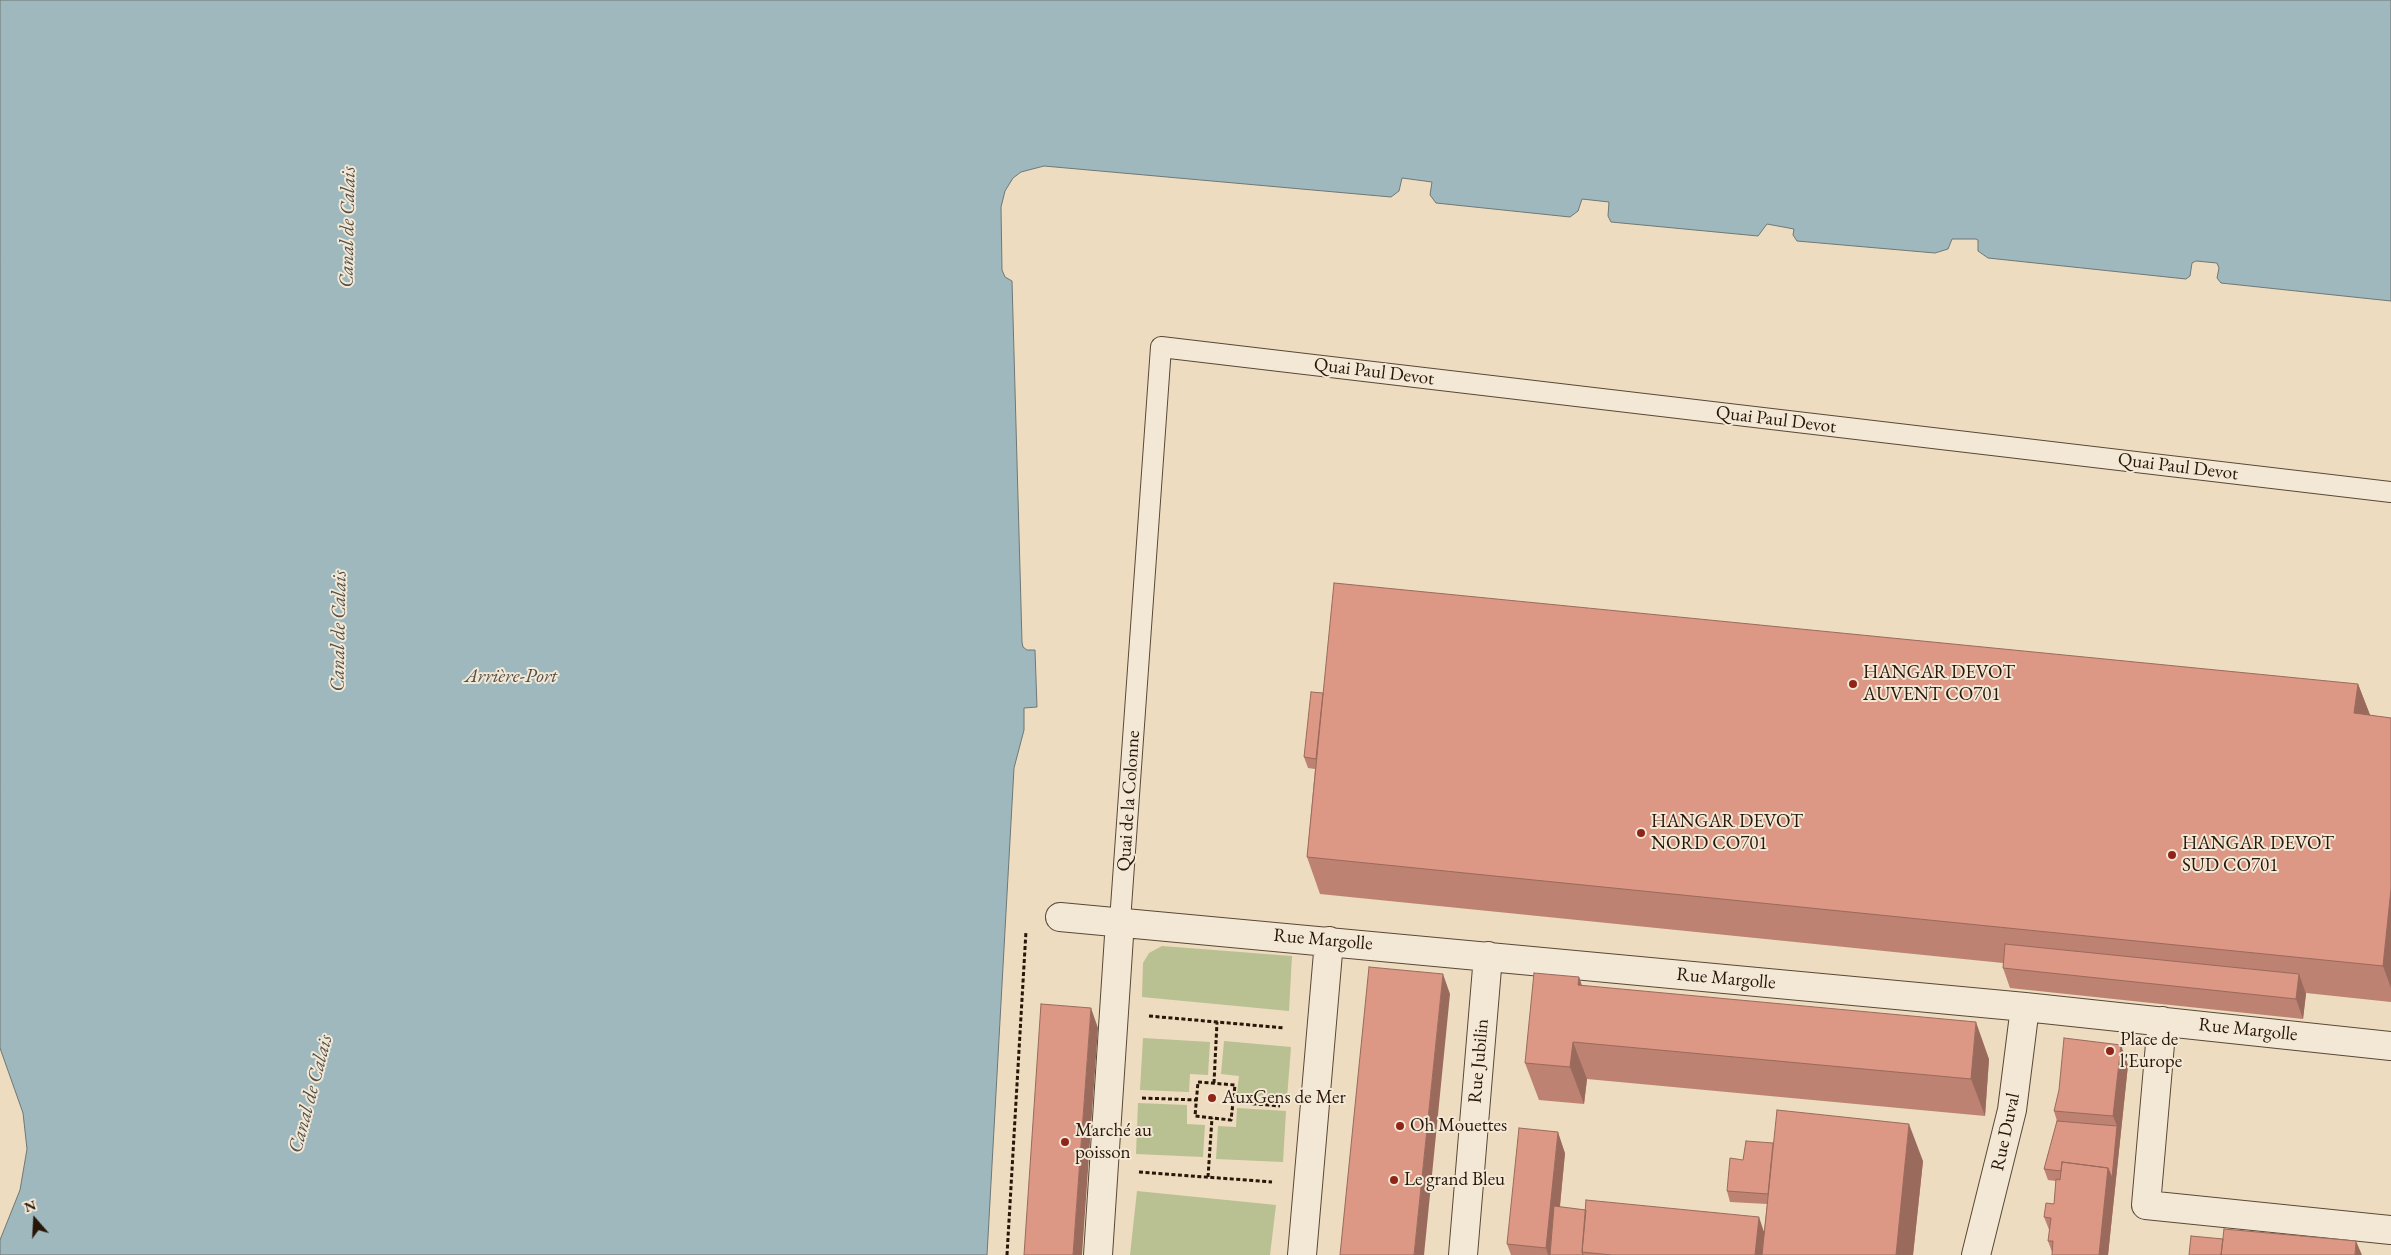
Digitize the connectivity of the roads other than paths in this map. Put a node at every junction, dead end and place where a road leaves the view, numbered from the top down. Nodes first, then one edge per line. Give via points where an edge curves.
1 (1160, 347) joint
2 (2391, 492) edge
3 (1060, 917) road end
4 (1120, 921) junction
5 (1329, 941) junction
6 (1488, 956) junction
7 (2025, 1007) junction
8 (2162, 1021) junction
9 (2391, 1046) edge
10 (2391, 1230) edge
11 (1098, 1255) edge
12 (1302, 1255) edge
13 (1463, 1255) edge
14 (1976, 1255) edge

1 - 2 lane, Quai Paul Devot
1 - 4 lane, Quai de la Colonne
3 - 4 street, Rue Margolle
4 - 5 street, Rue Margolle
4 - 11 street, Quai de la Colonne
5 - 6 street, Rue Margolle
5 - 12 street
6 - 7 street, Rue Margolle
6 - 13 street, Rue Jubilin
7 - 8 street, Rue Margolle
7 - 14 street, Rue Duval via 2011,1118
8 - 9 street, Rue Margolle
8 - 10 street via 2146,1205

